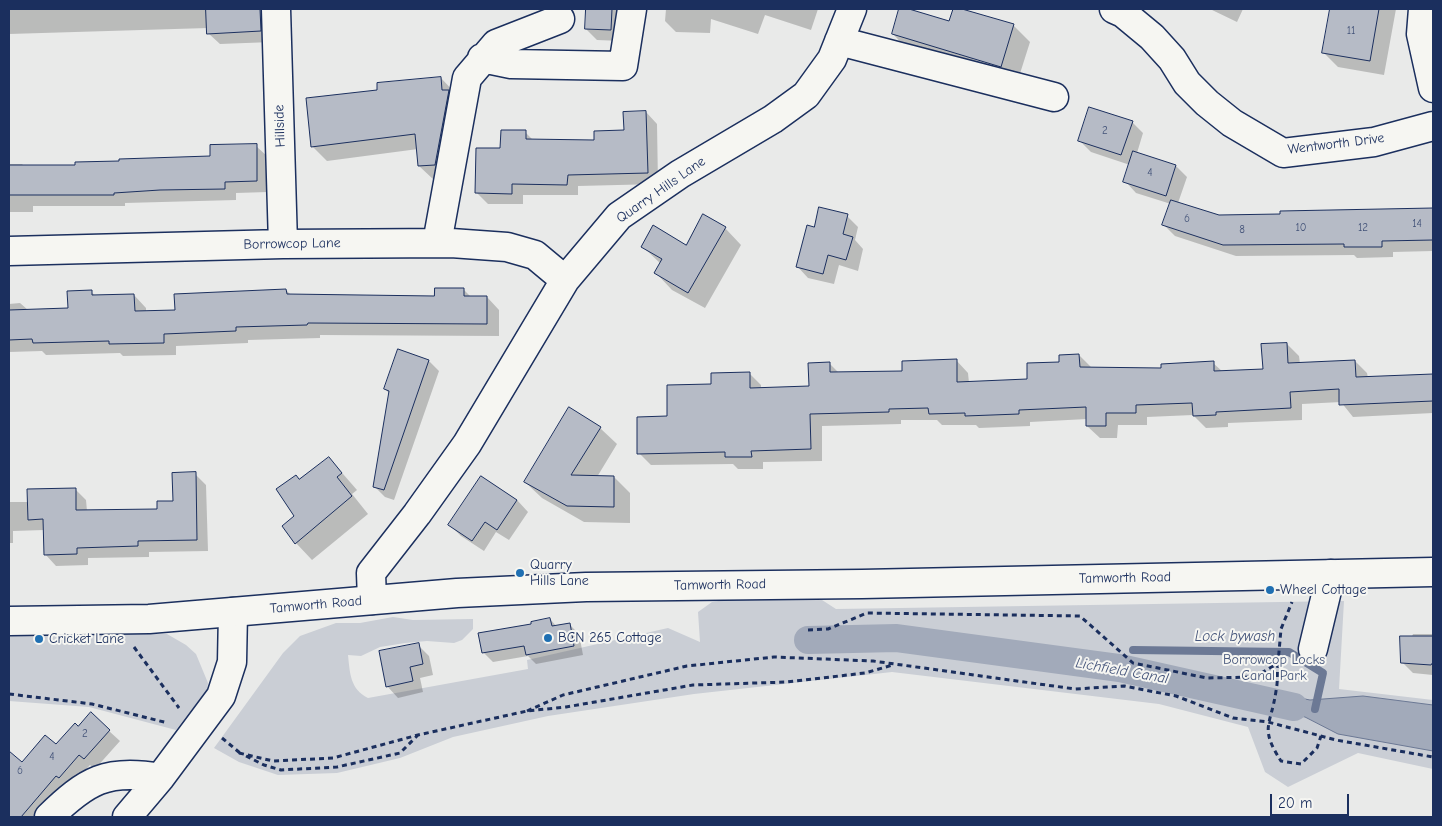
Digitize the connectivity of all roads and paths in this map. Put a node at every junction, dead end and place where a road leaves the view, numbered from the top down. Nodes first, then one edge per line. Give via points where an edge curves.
1 (276, 9) edge
2 (632, 9) edge
3 (852, 9) edge
4 (1114, 9) edge
5 (1423, 9) edge
6 (560, 19) dead end
7 (839, 41) junction
8 (482, 58) junction
9 (1433, 88) edge
10 (1054, 97) dead end
11 (1433, 126) edge
12 (437, 243) junction
13 (283, 244) junction
14 (9, 252) edge
15 (565, 280) junction
16 (1433, 572) edge
17 (1318, 574) junction
18 (372, 600) junction
19 (233, 612) junction
20 (115, 620) junction
21 (9, 621) edge
22 (808, 630) dead end
23 (1296, 634) junction
24 (897, 663) junction
25 (1278, 663) junction
26 (9, 694) edge
27 (528, 711) junction
28 (1268, 722) junction
29 (195, 730) junction
30 (418, 735) junction
31 (1321, 736) junction
32 (1433, 757) edge
33 (160, 778) junction
34 (49, 817) edge
35 (127, 817) edge

1 - 13 street, Hillside
2 - 8 street via 623,66 511,64
3 - 7 street, Quarry Hills Lane
4 - 11 street, Wentworth Drive via 1152,37 1172,59 1187,83 1207,103 1232,123 1283,152 1374,142
5 - 9 street via 1421,34
6 - 8 street via 496,44
7 - 10 street
7 - 15 street, Quarry Hills Lane via 832,59 806,95 619,216
8 - 12 street via 467,78
12 - 13 street, Borrowcop Lane
12 - 15 street, Borrowcop Lane via 507,247 535,255
13 - 14 street, Borrowcop Lane
15 - 18 street, Quarry Hills Lane via 467,444 371,573
16 - 17 street, Tamworth Road
17 - 18 street, Tamworth Road via 586,587
17 - 23 street
17 - 23 path
18 - 19 street, Tamworth Road
19 - 20 street, Tamworth Road
19 - 29 street via 232,662 228,678 222,696
20 - 21 street, Tamworth Road
20 - 29 path
22 - 25 path via 828,629 867,613 1080,616 1134,662 1207,678 1255,677
23 - 25 path via 1278,658
24 - 27 path via 864,672 787,682 693,685
24 - 27 path via 774,657 687,666 563,695
24 - 28 path via 1075,689 1124,686 1176,696 1232,718
25 - 28 path via 1276,691
26 - 29 path via 92,704
27 - 30 path
28 - 31 path
28 - 31 path via 1270,744 1281,762 1301,764 1317,748
29 - 33 street
30 - 30 path via 333,758 273,761 239,753 281,770 337,767 400,753
31 - 32 path
33 - 34 street via 112,775 74,793
33 - 35 street

